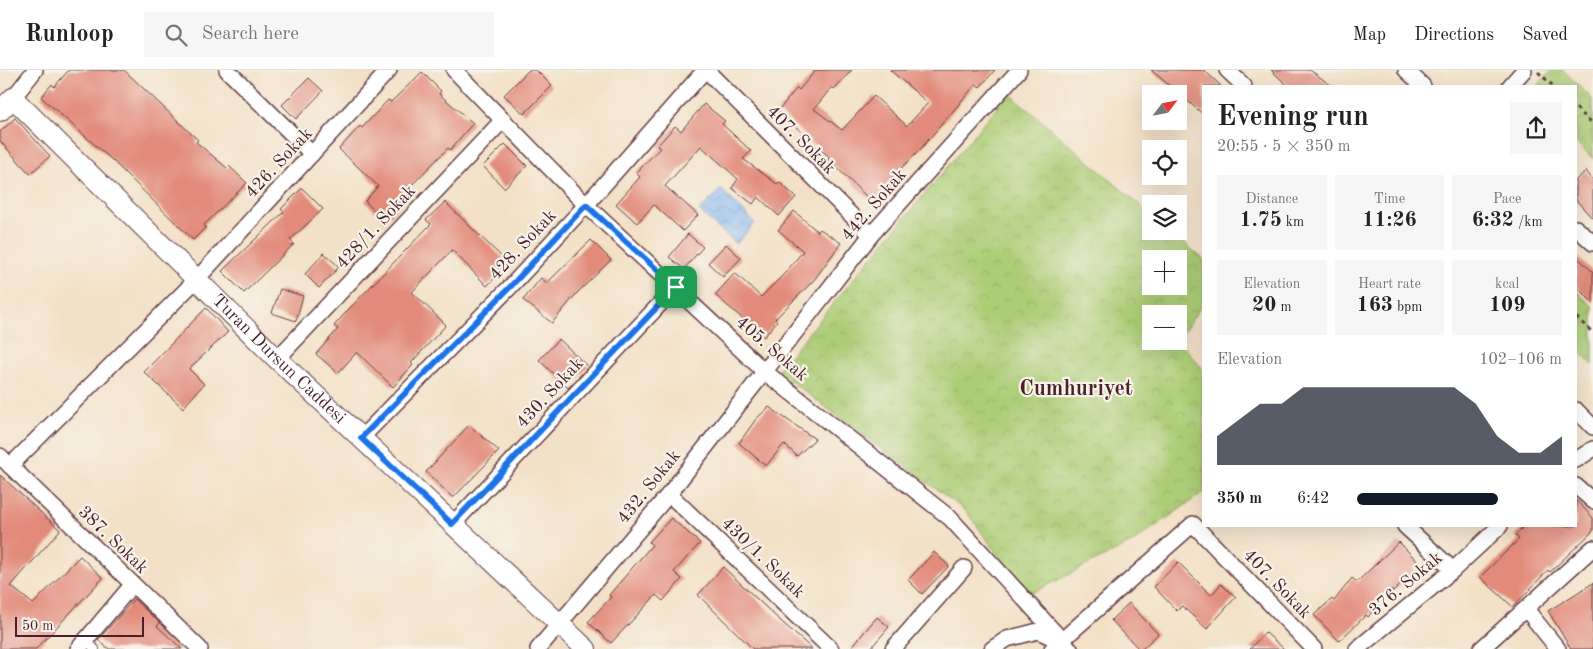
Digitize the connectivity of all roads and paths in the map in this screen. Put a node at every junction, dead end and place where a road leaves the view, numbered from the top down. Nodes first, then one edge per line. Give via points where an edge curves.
1 (35, 70) edge
2 (227, 70) edge
3 (389, 70) edge
4 (454, 70) edge
5 (706, 70) edge
6 (1019, 70) edge
7 (1226, 70) edge
8 (1406, 70) edge
9 (1524, 70) edge
10 (1536, 70) edge
11 (1243, 85) edge
12 (1422, 85) edge
13 (1511, 85) edge
14 (1552, 85) edge
15 (7, 104) edge
16 (1577, 109) edge
17 (503, 120) junction
18 (1593, 124) edge
19 (312, 154) junction
20 (586, 205) junction
21 (1577, 229) edge
22 (871, 236) junction
23 (1593, 243) edge
24 (196, 280) junction
25 (676, 287) junction
26 (1577, 318) edge
27 (1593, 333) edge
28 (277, 360) junction
29 (765, 372) junction
30 (1577, 411) edge
31 (1593, 427) edge
32 (361, 438) junction
33 (1593, 449) edge
34 (1577, 459) edge
35 (5, 461) edge
36 (1577, 487) edge
37 (668, 494) junction
38 (1593, 501) edge
39 (452, 524) junction
40 (1406, 527) edge
41 (1499, 527) edge
42 (1593, 548) edge
43 (964, 568) dead end
44 (1453, 570) junction
45 (132, 585) junction
46 (1526, 609) junction
47 (559, 624) junction
48 (86, 646) edge
49 (1061, 646) edge
50 (200, 649) edge
51 (538, 649) edge
52 (586, 649) edge
53 (831, 649) edge
54 (893, 649) edge
55 (992, 649) edge
56 (1314, 649) edge
57 (1357, 649) edge
58 (1481, 649) edge
59 (1558, 649) edge

1 - 15 street
2 - 19 street
3 - 19 street, 426. Sokak
4 - 17 street, 405. Sokak
5 - 20 street, 428. Sokak
5 - 22 street, 407. Sokak
6 - 22 street, 442. Sokak
7 - 11 street
8 - 12 street
9 - 13 street
10 - 14 path
15 - 24 street, Turan Dursun Caddesi
16 - 18 path
17 - 20 street, 405. Sokak
17 - 28 street, 428/1. Sokak
19 - 24 street, 426. Sokak
20 - 25 street, 405. Sokak
20 - 32 street, 428. Sokak
21 - 23 street
22 - 29 street, 442. Sokak
24 - 28 street, Turan Dursun Caddesi
24 - 35 street, 426. Sokak
25 - 29 street, 405. Sokak
25 - 39 street, 430. Sokak
26 - 27 path
28 - 32 street, Turan Dursun Caddesi
29 - 37 street, 432. Sokak
29 - 49 street, 405. Sokak via 950,518
30 - 31 street
32 - 39 street, Turan Dursun Caddesi
33 - 34 street
35 - 45 street, 387. Sokak
36 - 38 street
37 - 47 street, 432. Sokak
37 - 53 street, 430/1. Sokak
39 - 47 street, Turan Dursun Caddesi
40 - 44 street
41 - 44 street, 376. Sokak
42 - 46 street
43 - 54 street
44 - 57 street, 376. Sokak
45 - 48 street
45 - 50 street, 387. Sokak
46 - 58 street
46 - 59 street
47 - 51 street, 432. Sokak
47 - 52 street, Turan Dursun Caddesi
49 - 55 street via 1038,632 1007,639
49 - 56 street, 407. Sokak via 1193,524

